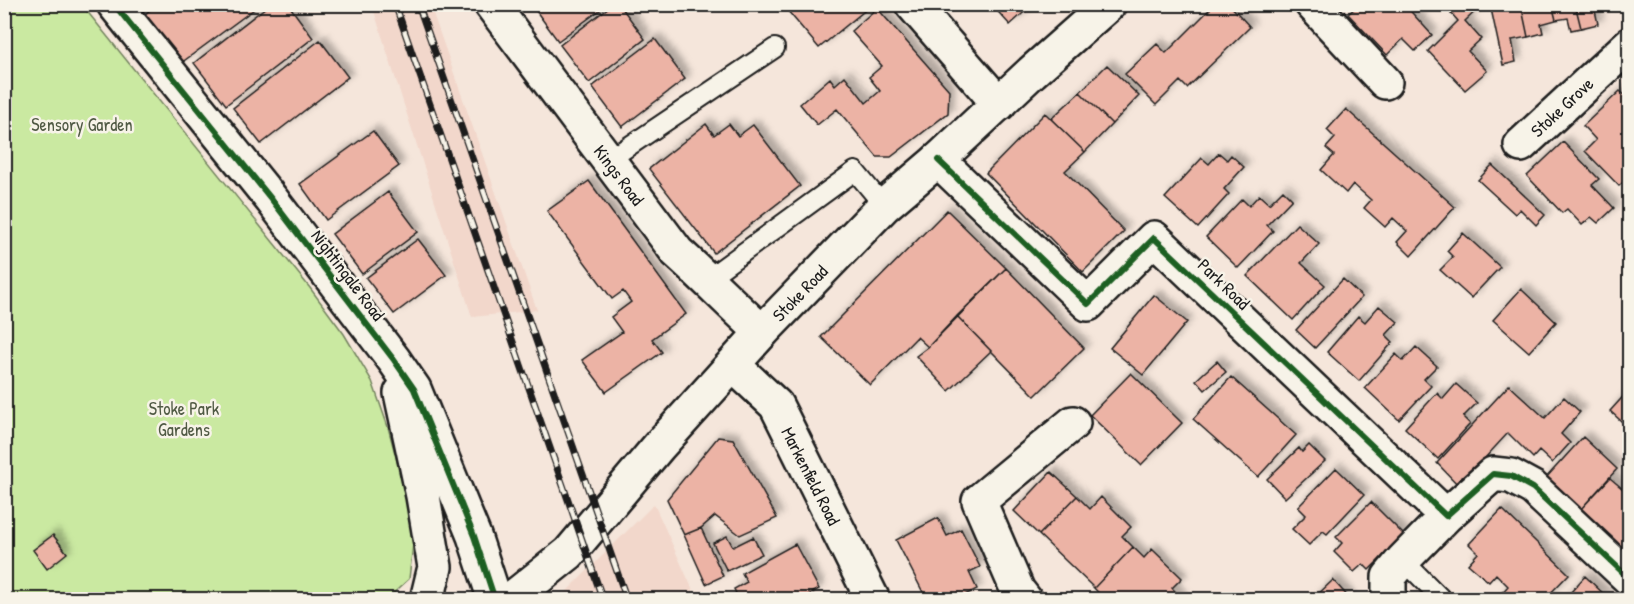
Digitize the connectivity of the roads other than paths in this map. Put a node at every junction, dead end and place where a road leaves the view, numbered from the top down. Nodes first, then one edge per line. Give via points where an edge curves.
1 (114, 4) edge
2 (491, 4) edge
3 (912, 4) edge
4 (1109, 4) edge
5 (1312, 4) edge
6 (1629, 44) edge
7 (775, 48) dead end
8 (1385, 82) dead end
9 (999, 104) junction
10 (1521, 145) dead end
11 (938, 160) junction
12 (607, 161) junction
13 (884, 206) junction
14 (707, 279) junction
15 (762, 332) junction
16 (394, 360) junction
17 (733, 365) junction
18 (1073, 423) dead end
19 (1446, 516) junction
20 (1394, 579) edge
21 (1629, 579) edge
22 (1017, 597) edge
23 (427, 600) edge
24 (495, 600) edge
25 (510, 600) edge
26 (873, 600) edge
27 (1443, 600) edge

1 - 16 street, Nightingale Road via 272,200
2 - 12 street, Kings Road
3 - 9 street
4 - 9 street, Stoke Road
5 - 8 street
6 - 10 street, Stoke Grove
7 - 12 lane
9 - 11 street, Stoke Road
11 - 13 street, Stoke Road
11 - 19 street, Park Road via 1088,304 1154,238
12 - 14 street, Kings Road via 677,252
13 - 14 lane via 855,171
13 - 15 street, Stoke Road
14 - 15 street, Kings Road
15 - 17 street, Stoke Road
16 - 23 street, Nightingale Road via 435,567
16 - 24 street, Nightingale Road via 418,398 474,536
17 - 25 street, Stoke Road via 658,446 569,553
17 - 26 street, Markenfield Road via 776,405
18 - 22 street via 979,501
19 - 20 street
19 - 21 street via 1493,474 1511,476 1533,488
20 - 27 lane

